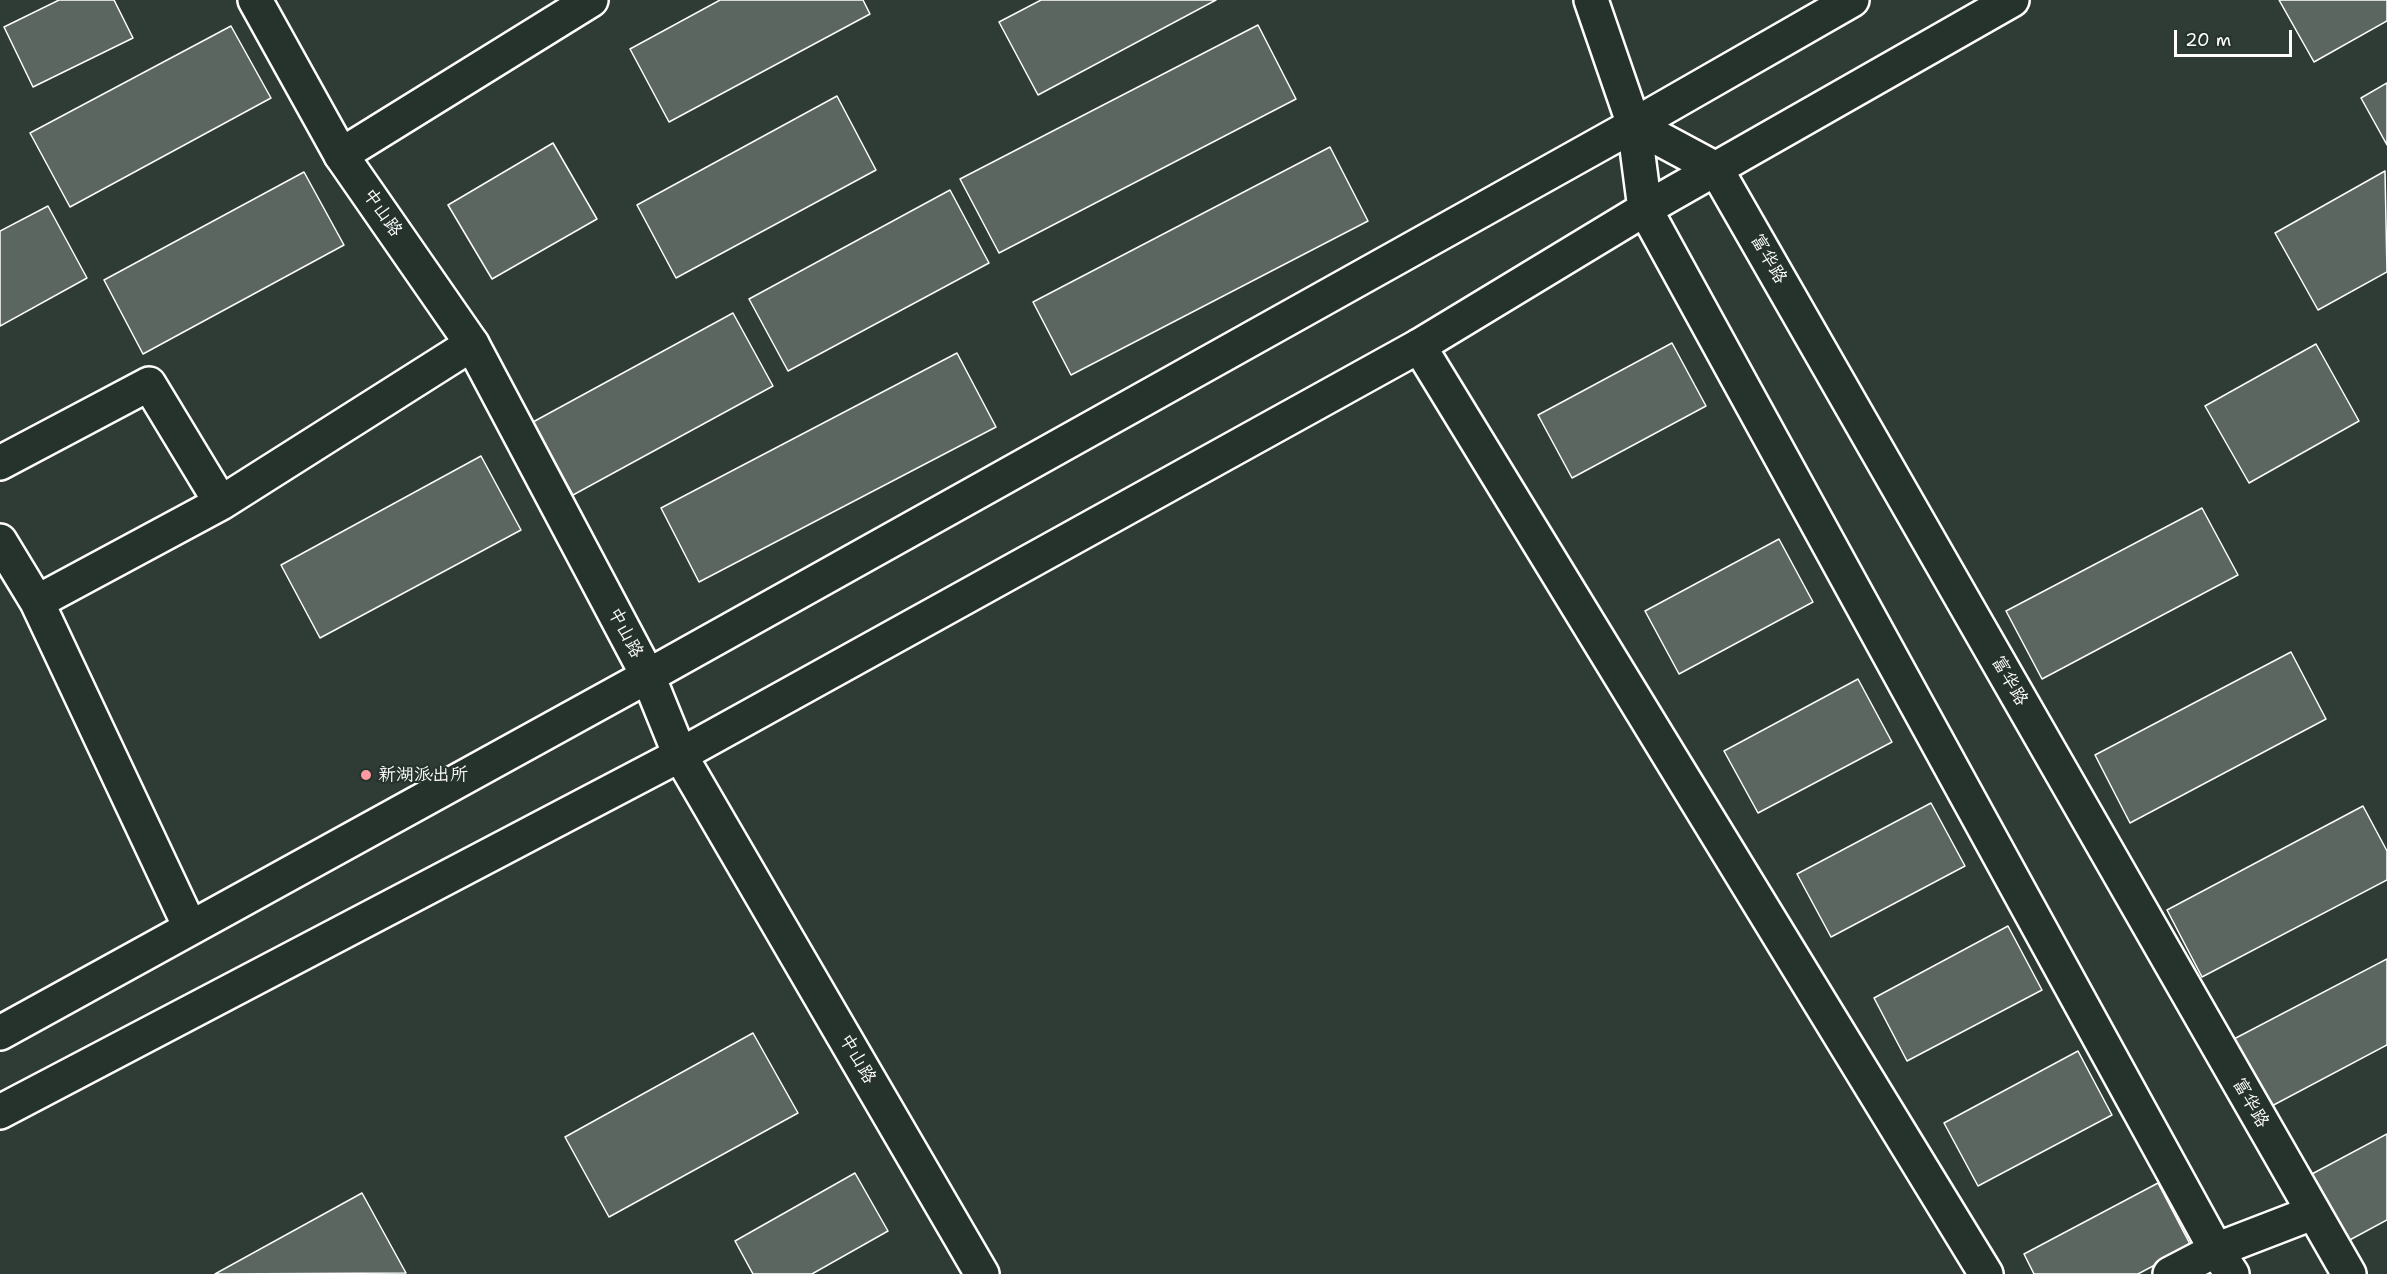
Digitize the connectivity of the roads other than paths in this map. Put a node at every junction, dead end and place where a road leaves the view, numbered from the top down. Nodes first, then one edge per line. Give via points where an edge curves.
1 (591, 0) edge
2 (1591, 0) edge
3 (1852, 0) edge
4 (2012, 0) edge
5 (259, 1) edge
6 (1634, 125) junction
7 (341, 155) junction
8 (1716, 169) junction
9 (1645, 209) junction
10 (472, 344) junction
11 (1419, 346) junction
12 (0, 463) edge
13 (221, 504) junction
14 (0, 541) edge
15 (37, 602) junction
16 (648, 676) junction
17 (680, 755) junction
18 (190, 927) junction
19 (0, 1033) edge
20 (0, 1112) edge
21 (2312, 1213) junction
22 (2224, 1262) edge
23 (982, 1274) edge
24 (1986, 1274) edge
25 (2170, 1274) edge
26 (2349, 1274) edge

1 - 7 street
2 - 6 street
3 - 6 street
4 - 8 street
5 - 7 street, 中山路
6 - 8 street
6 - 9 street
6 - 16 street
7 - 10 street, 中山路
8 - 9 street
8 - 21 street, 富华路
9 - 11 street
9 - 22 street
10 - 13 street
10 - 16 street, 中山路
11 - 17 street
11 - 24 street
12 - 13 street via 149,384
13 - 15 street
14 - 15 street
15 - 18 street
16 - 17 street, 中山路
16 - 18 street
17 - 20 street
17 - 23 street, 中山路
18 - 19 street
21 - 22 street
21 - 26 street, 富华路
22 - 25 street

